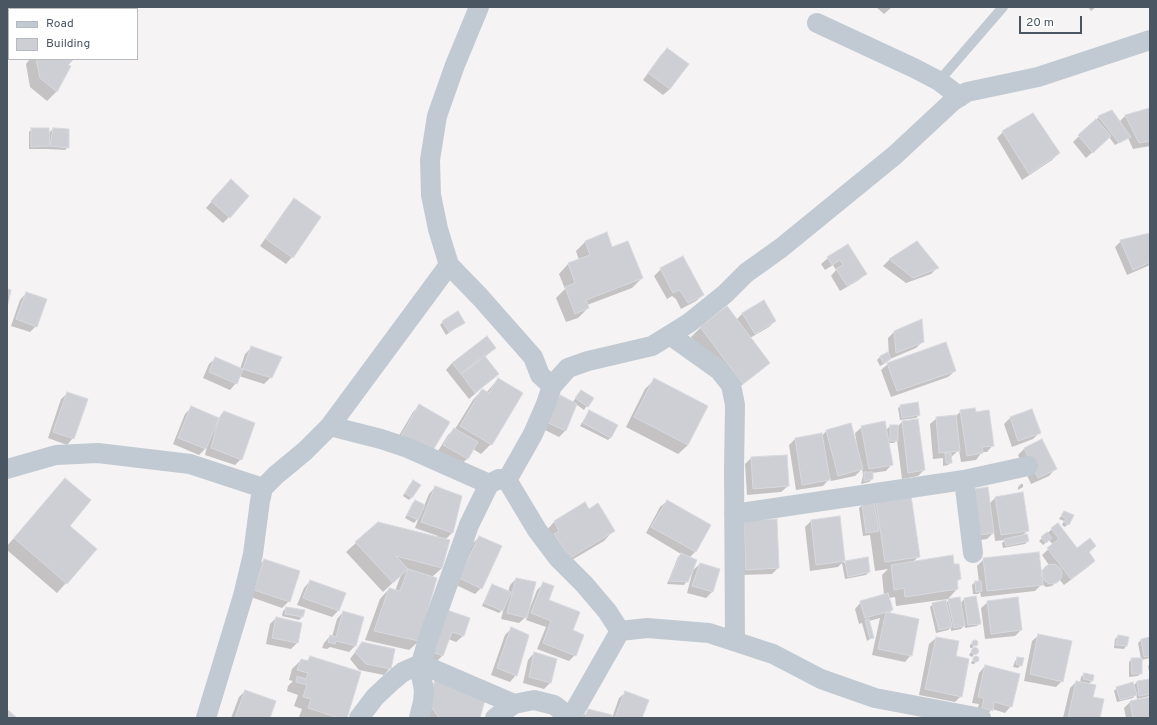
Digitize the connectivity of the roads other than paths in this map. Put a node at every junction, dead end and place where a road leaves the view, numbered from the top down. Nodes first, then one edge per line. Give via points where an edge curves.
1 (479, 7) edge
2 (1003, 7) edge
3 (817, 23) dead end
4 (1150, 40) edge
5 (939, 81) junction
6 (960, 97) junction
7 (449, 265) junction
8 (670, 335) junction
9 (552, 386) junction
10 (330, 426) junction
11 (1028, 466) dead end
12 (7, 469) edge
13 (964, 480) junction
14 (498, 482) junction
15 (264, 488) junction
16 (734, 514) junction
17 (973, 553) dead end
18 (620, 631) junction
19 (735, 641) junction
20 (421, 664) junction
21 (514, 704) junction
22 (206, 718) edge
23 (359, 718) edge
24 (419, 718) edge
25 (495, 718) edge
26 (571, 718) edge
27 (981, 718) edge

1 - 7 street via 437,116 430,160 431,195
2 - 5 lane
3 - 5 street
4 - 6 street via 1038,77 967,92
5 - 6 street
6 - 8 street via 895,155 781,248 746,273 689,323
7 - 9 street via 533,357 540,375
7 - 10 street
8 - 9 street via 652,346 568,368
8 - 16 street via 719,370 731,384 735,405
9 - 14 street via 533,434
10 - 14 street via 408,448
10 - 15 street
11 - 13 street
12 - 15 street via 56,456 98,453 190,464
13 - 16 street
13 - 17 street
14 - 18 street
14 - 20 street via 469,525
15 - 22 street via 253,554
16 - 19 street
18 - 19 street via 647,628 709,633
18 - 26 street
19 - 27 street via 773,654 821,679 875,698
20 - 21 street
20 - 23 street via 403,672 392,681 375,697
20 - 24 street via 424,690
21 - 25 street
21 - 26 street via 534,700 554,705

